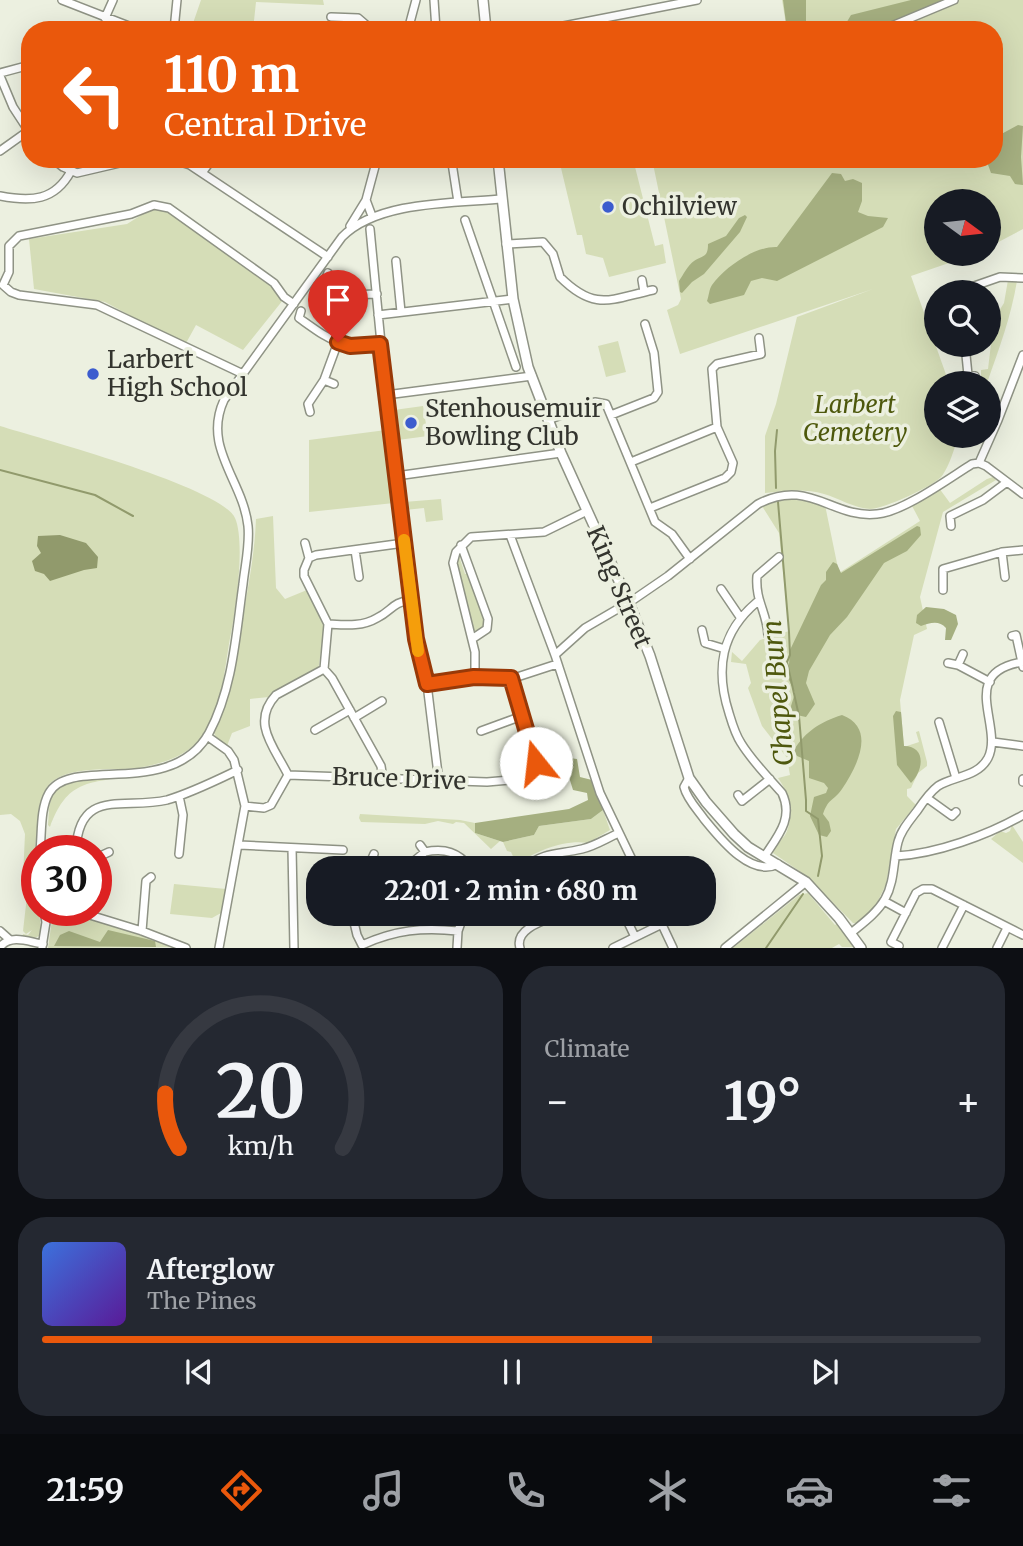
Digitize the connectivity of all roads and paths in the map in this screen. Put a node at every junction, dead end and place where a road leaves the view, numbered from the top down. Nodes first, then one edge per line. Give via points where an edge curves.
1 (62, 0) edge
2 (113, 0) edge
3 (177, 0) edge
4 (416, 0) edge
5 (434, 0) edge
6 (483, 0) edge
7 (697, 0) edge
8 (954, 0) edge
9 (331, 17) dead end
10 (105, 18) junction
11 (595, 19) joint
12 (114, 21) edge
13 (175, 21) edge
14 (362, 21) edge
15 (410, 21) edge
16 (435, 21) edge
17 (485, 21) edge
18 (586, 21) edge
19 (904, 21) edge
20 (21, 68) edge
21 (0, 75) edge
22 (21, 120) edge
23 (21, 137) edge
24 (0, 151) edge
25 (68, 168) edge
26 (88, 168) edge
27 (197, 168) edge
28 (206, 168) edge
29 (375, 168) edge
30 (453, 168) edge
31 (499, 168) edge
32 (74, 172) junction
33 (202, 173) junction
34 (0, 196) edge
35 (502, 199) junction
36 (366, 200) junction
37 (458, 202) junction
38 (372, 216) junction
39 (465, 220) dead end
40 (370, 229) dead end
41 (349, 230) junction
42 (506, 244) junction
43 (328, 257) junction
44 (396, 261) dead end
45 (1023, 278) edge
46 (324, 279) dead end
47 (642, 280) dead end
48 (991, 280) edge
49 (2, 286) edge
50 (377, 294) junction
51 (513, 299) junction
52 (492, 302) junction
53 (294, 304) junction
54 (401, 312) junction
55 (379, 315) junction
56 (298, 317) dead end
57 (645, 324) dead end
58 (759, 338) dead end
59 (338, 342) junction
60 (380, 344) junction
61 (1023, 355) edge
62 (516, 367) dead end
63 (243, 374) junction
64 (532, 376) junction
65 (324, 380) junction
66 (334, 384) dead end
67 (386, 395) junction
68 (306, 406) dead end
69 (611, 415) junction
70 (548, 421) junction
71 (717, 427) junction
72 (561, 453) junction
73 (631, 462) junction
74 (979, 463) junction
75 (396, 476) junction
76 (1007, 482) junction
77 (1023, 494) edge
78 (650, 509) junction
79 (587, 511) junction
80 (951, 526) dead end
81 (510, 535) junction
82 (305, 543) dead end
83 (404, 543) junction
84 (461, 545) junction
85 (355, 550) junction
86 (1023, 550) edge
87 (1002, 552) junction
88 (309, 558) junction
89 (690, 559) junction
90 (777, 560) dead end
91 (1003, 574) dead end
92 (359, 577) dead end
93 (943, 590) dead end
94 (722, 592) dead end
95 (411, 600) junction
96 (757, 602) junction
97 (629, 603) junction
98 (740, 617) junction
99 (328, 624) junction
100 (702, 630) dead end
101 (768, 635) dead end
102 (1012, 636) dead end
103 (472, 639) junction
104 (725, 649) junction
105 (963, 654) dead end
106 (555, 655) junction
107 (948, 663) dead end
108 (557, 664) junction
109 (1022, 664) edge
110 (957, 665) junction
111 (324, 669) junction
112 (474, 677) junction
113 (511, 678) junction
114 (990, 682) junction
115 (427, 684) junction
116 (382, 701) dead end
117 (352, 714) junction
118 (522, 716) junction
119 (939, 722) dead end
120 (314, 730) dead end
121 (481, 731) dead end
122 (207, 736) junction
123 (992, 742) junction
124 (1023, 746) edge
125 (238, 770) junction
126 (288, 775) junction
127 (689, 778) junction
128 (956, 778) junction
129 (383, 779) junction
130 (770, 779) junction
131 (439, 782) junction
132 (738, 795) dead end
133 (179, 796) junction
134 (927, 798) junction
135 (245, 806) junction
136 (956, 812) dead end
137 (1023, 816) edge
138 (619, 832) junction
139 (42, 835) edge
140 (78, 835) edge
141 (239, 845) junction
142 (420, 845) dead end
143 (292, 848) junction
144 (343, 850) dead end
145 (425, 852) junction
146 (179, 854) dead end
147 (420, 856) edge
148 (457, 856) edge
149 (543, 856) edge
150 (630, 856) edge
151 (896, 856) junction
152 (764, 857) junction
153 (778, 864) junction
154 (150, 877) dead end
155 (806, 883) junction
156 (884, 901) junction
157 (964, 905) junction
158 (906, 913) junction
159 (112, 921) edge
160 (44, 926) edge
161 (355, 926) edge
162 (460, 926) edge
163 (536, 926) edge
164 (630, 926) edge
165 (658, 926) edge
166 (663, 926) edge
167 (1007, 928) junction
168 (0, 931) edge
169 (142, 931) junction
170 (458, 931) junction
171 (851, 933) junction
172 (1023, 935) edge
173 (635, 937) junction
174 (9, 939) junction
175 (1, 946) edge
176 (43, 946) edge
177 (363, 946) edge
178 (899, 946) dead end
179 (186, 947) edge
180 (219, 947) edge
181 (294, 947) edge
182 (457, 947) edge
183 (520, 947) edge
184 (614, 947) edge
185 (674, 947) edge
186 (725, 947) edge
187 (861, 947) edge
188 (942, 947) edge
189 (997, 947) edge

1 - 10 street
2 - 10 street
3 - 13 street
4 - 15 street
5 - 16 street
6 - 17 main road
7 - 11 street
8 - 19 street
9 - 14 street
10 - 12 street
11 - 18 street
20 - 21 street
21 - 22 street
23 - 24 street
25 - 32 street
26 - 32 street
27 - 33 street
28 - 33 street
29 - 36 street
30 - 37 street
31 - 35 main road, King Street
32 - 34 street via 51,195 26,199
33 - 43 street
35 - 37 street
35 - 42 main road, King Street
36 - 38 street
36 - 41 street
37 - 38 street
38 - 41 street
39 - 52 street
40 - 50 street
41 - 43 street
42 - 47 street via 543,242 553,254 560,277 597,301 649,291
42 - 51 main road, King Street
43 - 53 street
44 - 54 street
45 - 48 street
46 - 50 street via 348,295
49 - 53 street via 9,272 9,246 19,236 159,205 274,283
49 - 63 street via 19,295 97,305
50 - 55 street
51 - 52 street
51 - 64 main road, King Street
52 - 54 street
52 - 62 street
53 - 63 street
54 - 55 street
55 - 60 street
56 - 59 street
57 - 69 street via 658,392 654,398
58 - 71 street via 761,354 712,369
59 - 60 street
59 - 65 street
60 - 67 street
61 - 74 street
63 - 122 street via 221,407 216,428 247,517 248,535 227,690
64 - 67 street
64 - 70 main road, King Street
65 - 66 street
65 - 68 street
67 - 75 street
69 - 70 street via 600,401
69 - 73 street
70 - 72 main road, King Street
71 - 73 street
71 - 78 street via 733,463 729,476
72 - 75 street
72 - 79 main road, King Street
73 - 78 street
74 - 76 street
74 - 89 street via 886,513 856,513 805,496 768,499
75 - 83 street
76 - 77 street
76 - 80 street via 950,516
78 - 89 street via 656,524 672,534
79 - 81 street via 544,532
79 - 97 main road, King Street
81 - 84 street via 471,537
81 - 106 street
82 - 88 street
83 - 85 street
83 - 95 street
84 - 103 street via 453,563
84 - 103 street via 488,620 487,629
85 - 88 street
85 - 92 street
86 - 87 street
87 - 91 street
87 - 93 street via 943,569
88 - 99 street via 304,576
89 - 97 street
90 - 96 street via 757,576
94 - 98 street
95 - 99 street via 356,625
95 - 115 street
96 - 98 street
96 - 101 street
97 - 106 street via 585,628
97 - 127 main road, King Street
98 - 104 street
99 - 111 street
100 - 104 street via 705,643
102 - 109 street via 1016,635
103 - 112 street
104 - 130 street via 721,678 732,725 741,744
105 - 110 street
106 - 108 street
107 - 110 street
108 - 113 street
108 - 138 street via 600,793
109 - 114 street via 1002,668
110 - 114 street
111 - 117 street
111 - 126 street via 276,695 265,710 265,729
112 - 113 street
112 - 115 street
113 - 118 street, Bruce Drive
114 - 123 street via 985,701
115 - 131 street
116 - 117 street
117 - 120 street
117 - 129 street via 381,766
118 - 121 street
118 - 131 street, Bruce Drive via 536,757 531,774 496,782
119 - 128 street
122 - 125 street via 228,751
122 - 139 street via 189,756 165,768 61,781 46,797
123 - 124 street
123 - 128 street via 984,764
125 - 133 street
125 - 135 street
126 - 129 street, Bruce Drive
126 - 135 street via 271,805
127 - 152 main road, King Street via 734,834
127 - 153 street via 684,782 687,797 723,844 750,862 767,867
128 - 134 street
129 - 131 street, Bruce Drive
130 - 132 street via 742,800
130 - 152 street via 782,793 787,809 785,824
133 - 140 street via 92,810
133 - 146 street via 183,815
134 - 136 street via 953,816
134 - 151 street via 901,834
135 - 141 street
137 - 151 street via 986,834
138 - 149 street via 584,848
138 - 150 street
141 - 143 street
141 - 180 street
142 - 145 street
143 - 144 street
143 - 181 street
145 - 147 street
145 - 148 street
151 - 156 street
152 - 153 main road, King Street
153 - 155 main road, King Street
154 - 169 street
155 - 171 main road, King Street
155 - 186 street
156 - 158 street
156 - 171 street
157 - 158 street via 923,888
157 - 167 street
157 - 188 street
158 - 178 street via 891,942
159 - 169 street
160 - 176 street
161 - 177 street
162 - 170 street
163 - 183 street via 522,933
164 - 173 street
165 - 173 street
166 - 185 street
167 - 172 street
167 - 189 street
168 - 174 street
169 - 179 street
170 - 177 street via 398,931
170 - 182 street
171 - 187 main road, King Street
173 - 184 street
174 - 175 street
174 - 176 street

